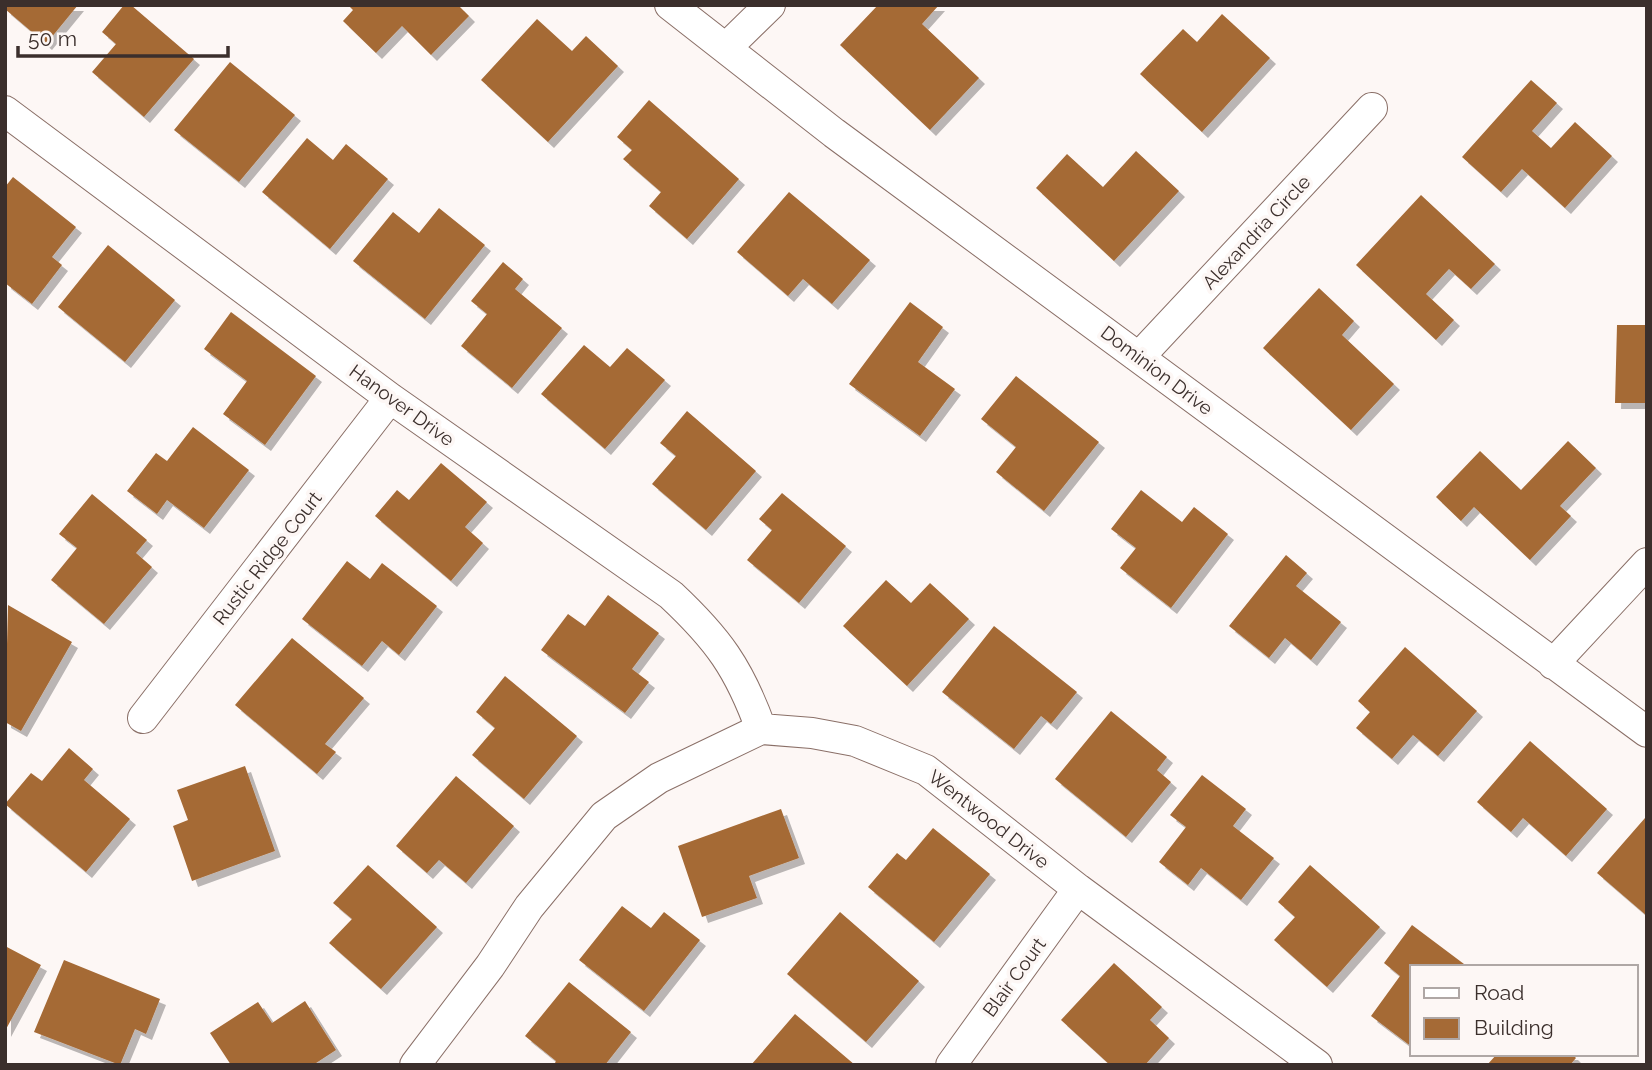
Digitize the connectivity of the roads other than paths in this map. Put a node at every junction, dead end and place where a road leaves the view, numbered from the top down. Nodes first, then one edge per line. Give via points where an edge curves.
1 (670, 5) edge
2 (770, 5) edge
3 (727, 47) junction
4 (1372, 108) dead end
5 (5, 111) edge
6 (1140, 356) junction
7 (390, 398) junction
8 (1647, 564) edge
9 (1553, 664) junction
10 (143, 719) dead end
11 (761, 729) junction
12 (1647, 732) edge
13 (1078, 889) junction
14 (415, 1065) edge
15 (951, 1065) edge
16 (1317, 1065) edge

1 - 3 street, Dominion Drive
2 - 3 street
3 - 6 street, Dominion Drive via 834,133
4 - 6 street, Alexandria Circle
5 - 7 street, Hanover Drive
6 - 9 street, Dominion Drive
7 - 10 street, Rustic Ridge Court
7 - 11 street, Hanover Drive via 671,595 708,629 729,659
8 - 9 street
9 - 12 street, Dominion Drive
11 - 13 street, Wentwood Drive via 855,741 926,770
11 - 14 street via 659,778 604,816 529,906
13 - 15 street, Blair Court
13 - 16 street, Wentwood Drive

